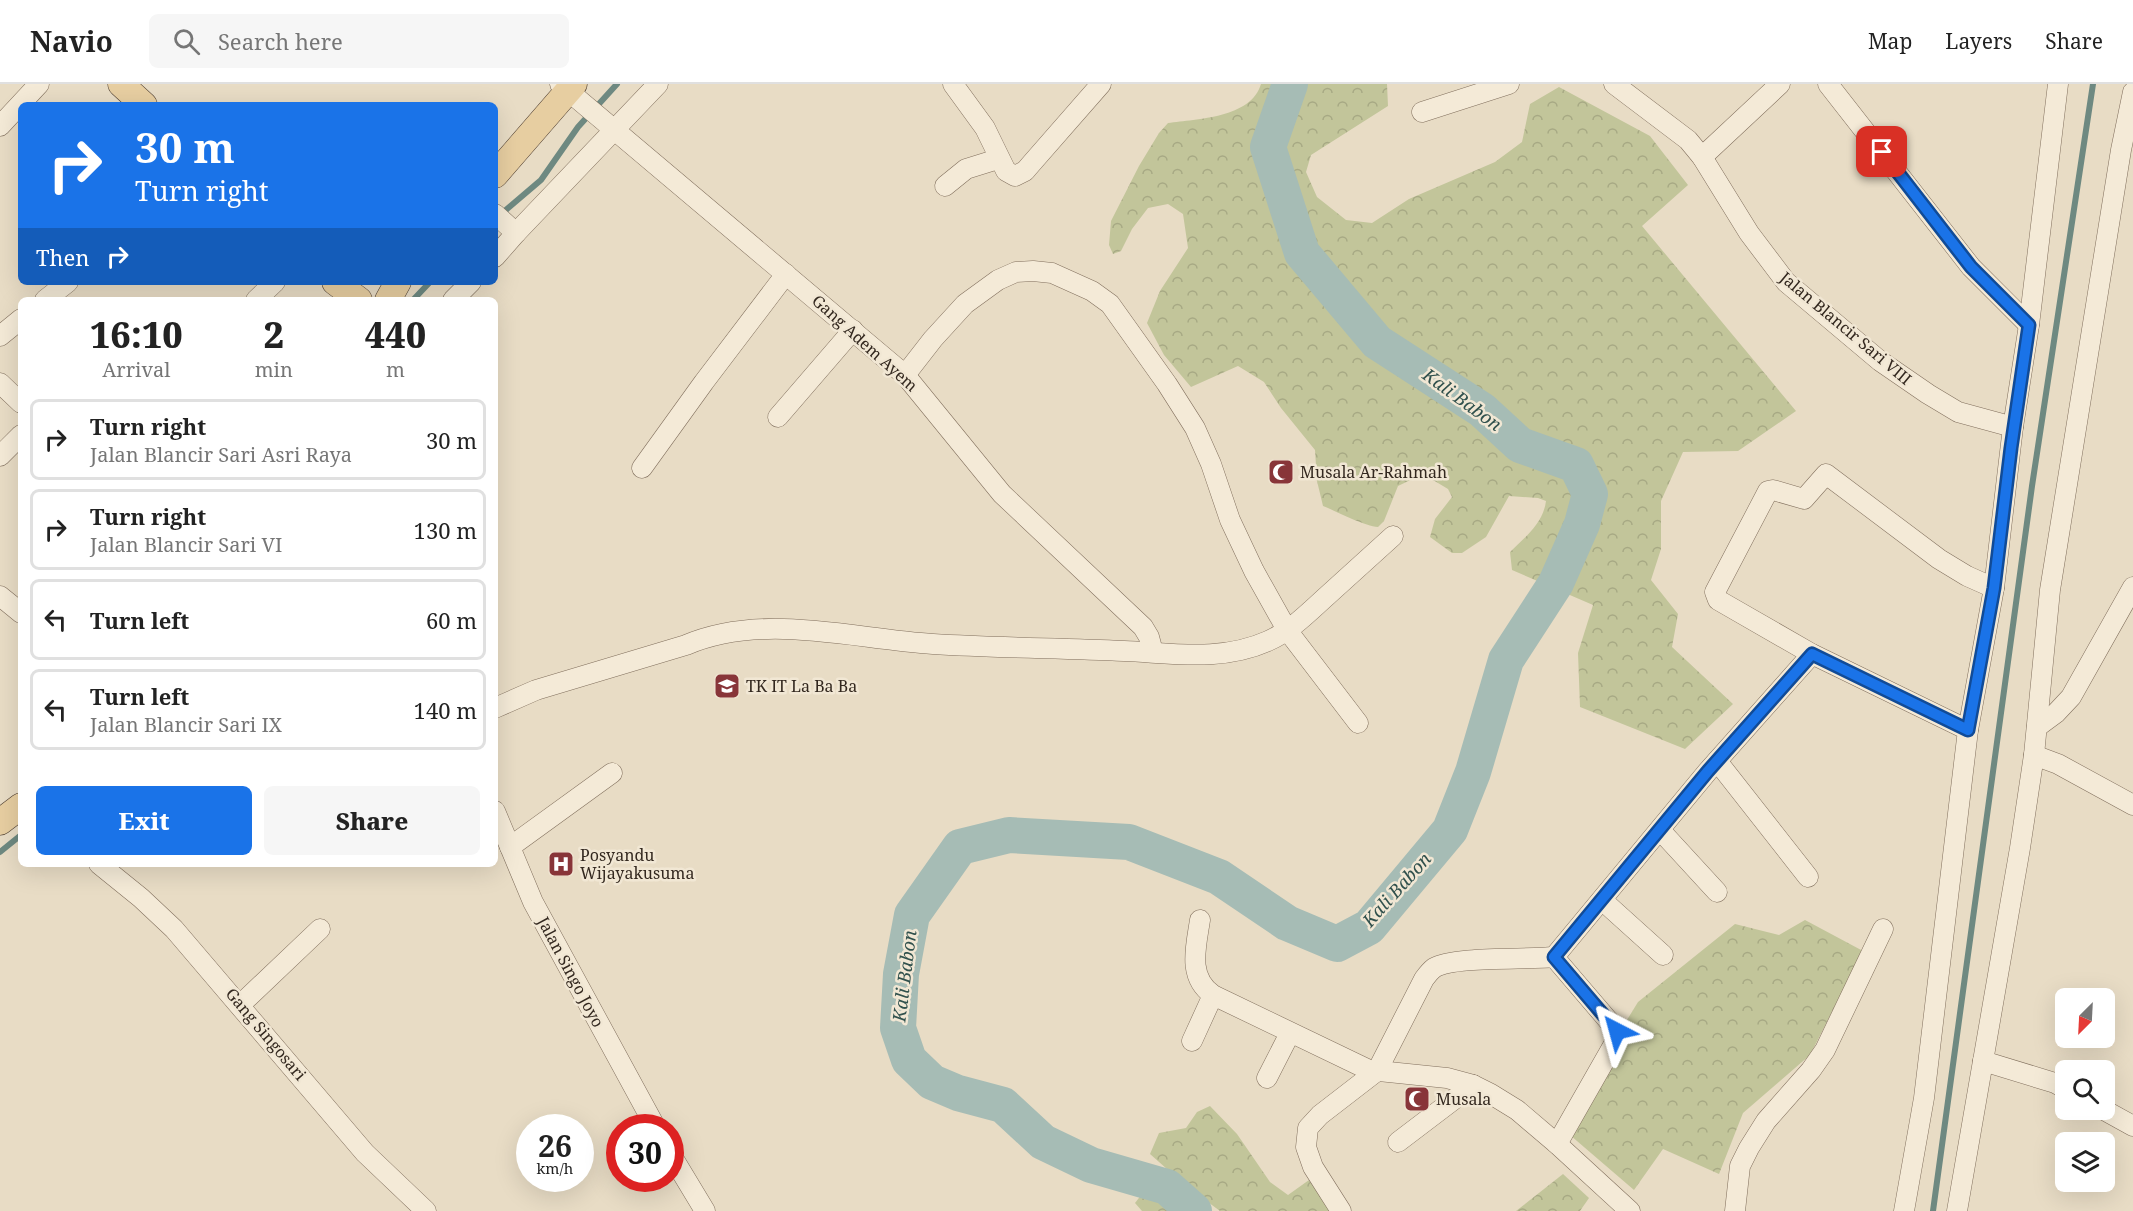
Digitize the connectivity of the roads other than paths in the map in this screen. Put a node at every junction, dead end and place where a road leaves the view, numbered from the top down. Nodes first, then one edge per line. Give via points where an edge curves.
1 (39, 84) edge
2 (121, 84) edge
3 (658, 84) edge
4 (953, 84) edge
5 (1101, 84) edge
6 (1509, 84) edge
7 (1614, 84) edge
8 (1780, 84) edge
9 (1828, 84) edge
10 (2058, 84) edge
11 (567, 88) edge
12 (2133, 92) edge
13 (22, 102) edge
14 (141, 102) edge
15 (18, 107) edge
16 (1422, 112) dead end
17 (0, 126) edge
18 (612, 129) junction
19 (498, 151) edge
20 (1702, 157) junction
21 (998, 159) junction
22 (498, 171) edge
23 (945, 186) dead end
24 (498, 217) edge
25 (514, 231) junction
26 (498, 253) edge
27 (786, 274) junction
28 (64, 285) edge
29 (272, 285) edge
30 (339, 285) edge
31 (468, 285) edge
32 (49, 297) edge
33 (259, 297) edge
34 (355, 297) edge
35 (456, 297) edge
36 (18, 321) edge
37 (2029, 325) junction
38 (853, 330) junction
39 (0, 336) edge
40 (905, 375) junction
41 (0, 383) edge
42 (18, 401) edge
43 (778, 417) dead end
44 (2013, 427) junction
45 (18, 438) edge
46 (0, 456) edge
47 (642, 468) dead end
48 (1393, 536) dead end
49 (2133, 587) edge
50 (1994, 588) junction
51 (0, 596) edge
52 (18, 611) edge
53 (1287, 630) junction
54 (1153, 652) junction
55 (1812, 654) junction
56 (498, 707) edge
57 (1358, 723) dead end
58 (2037, 727) junction
59 (1968, 730) junction
60 (2034, 755) junction
61 (1718, 761) junction
62 (612, 773) dead end
63 (16, 798) edge
64 (2133, 805) edge
65 (498, 818) edge
66 (0, 822) edge
67 (1660, 830) junction
68 (510, 847) junction
69 (103, 867) edge
70 (1808, 877) dead end
71 (1717, 892) dead end
72 (1602, 900) junction
73 (1200, 920) dead end
74 (320, 929) dead end
75 (1883, 929) dead end
76 (1663, 955) dead end
77 (1554, 957) junction
78 (1213, 995) junction
79 (240, 1005) junction
80 (1290, 1033) junction
81 (1192, 1041) dead end
82 (1983, 1061) junction
83 (1377, 1071) junction
84 (1267, 1078) dead end
85 (2055, 1083) edge
86 (1473, 1085) junction
87 (648, 1114) edge
88 (2115, 1116) edge
89 (2133, 1126) edge
90 (1398, 1142) dead end
91 (1557, 1144) junction
92 (684, 1176) edge
93 (426, 1211) edge
94 (705, 1211) edge
95 (1341, 1211) edge
96 (1630, 1211) edge
97 (1735, 1211) edge
98 (1904, 1211) edge
99 (1956, 1211) edge

1 - 13 street
2 - 14 main road
3 - 18 street
4 - 21 street via 985,128
5 - 21 street via 1025,171 1012,176
6 - 16 street
7 - 20 street, Jalan Blancir Sari VIII via 1663,119
8 - 20 street
9 - 37 street via 1971,267
10 - 37 street
11 - 18 street, Gang Adem Ayem
11 - 19 main road
11 - 22 main road
12 - 58 street via 2050,590
15 - 17 street
18 - 25 street
18 - 27 street, Gang Adem Ayem
20 - 44 street, Jalan Blancir Sari VIII via 1749,233 1786,282 1881,361 1928,394 1958,412
21 - 23 street via 966,169
24 - 25 street
25 - 26 street
27 - 38 street, Gang Adem Ayem
27 - 47 street
28 - 32 street
29 - 33 street
30 - 34 main road
31 - 35 street
36 - 39 street
37 - 44 street
38 - 40 street, Gang Adem Ayem
38 - 43 street
40 - 53 street via 965,304 998,280 1016,272 1052,273 1092,291 1110,304 1195,428 1230,520
40 - 54 street, Gang Adem Ayem via 1002,494 1143,627
41 - 42 street
44 - 50 street
45 - 46 street
48 - 53 street
49 - 58 street via 2071,697
50 - 55 street via 1939,559 1826,474 1804,499 1768,491 1715,595
50 - 59 street
51 - 52 street
53 - 54 street via 1252,648 1222,655
53 - 57 street
54 - 56 street via 932,644 779,628 749,630 701,638 536,690
55 - 59 street
55 - 61 street
58 - 60 street
59 - 98 street via 1924,1098
60 - 64 street
60 - 82 street
61 - 67 street
61 - 70 street
62 - 68 street
63 - 66 main road
65 - 68 street, Jalan Singo Joyo
67 - 71 street
67 - 72 street
68 - 87 street, Jalan Singo Joyo via 534,902
69 - 79 street, Gang Singosari via 174,929
72 - 76 street
72 - 77 street
73 - 78 street via 1197,974 1204,989
74 - 79 street
75 - 97 street via 1825,1050 1766,1121 1749,1148 1740,1166
77 - 83 street via 1460,961 1434,968 1417,991
77 - 91 street via 1618,1037
78 - 80 street
78 - 81 street
79 - 93 street, Gang Singosari via 365,1153
80 - 83 street
80 - 84 street
82 - 85 street
82 - 99 street
83 - 86 street via 1447,1078
83 - 95 street via 1308,1128 1306,1147 1313,1167
86 - 90 street
86 - 91 street via 1517,1110
88 - 89 street
91 - 96 street
92 - 94 street

